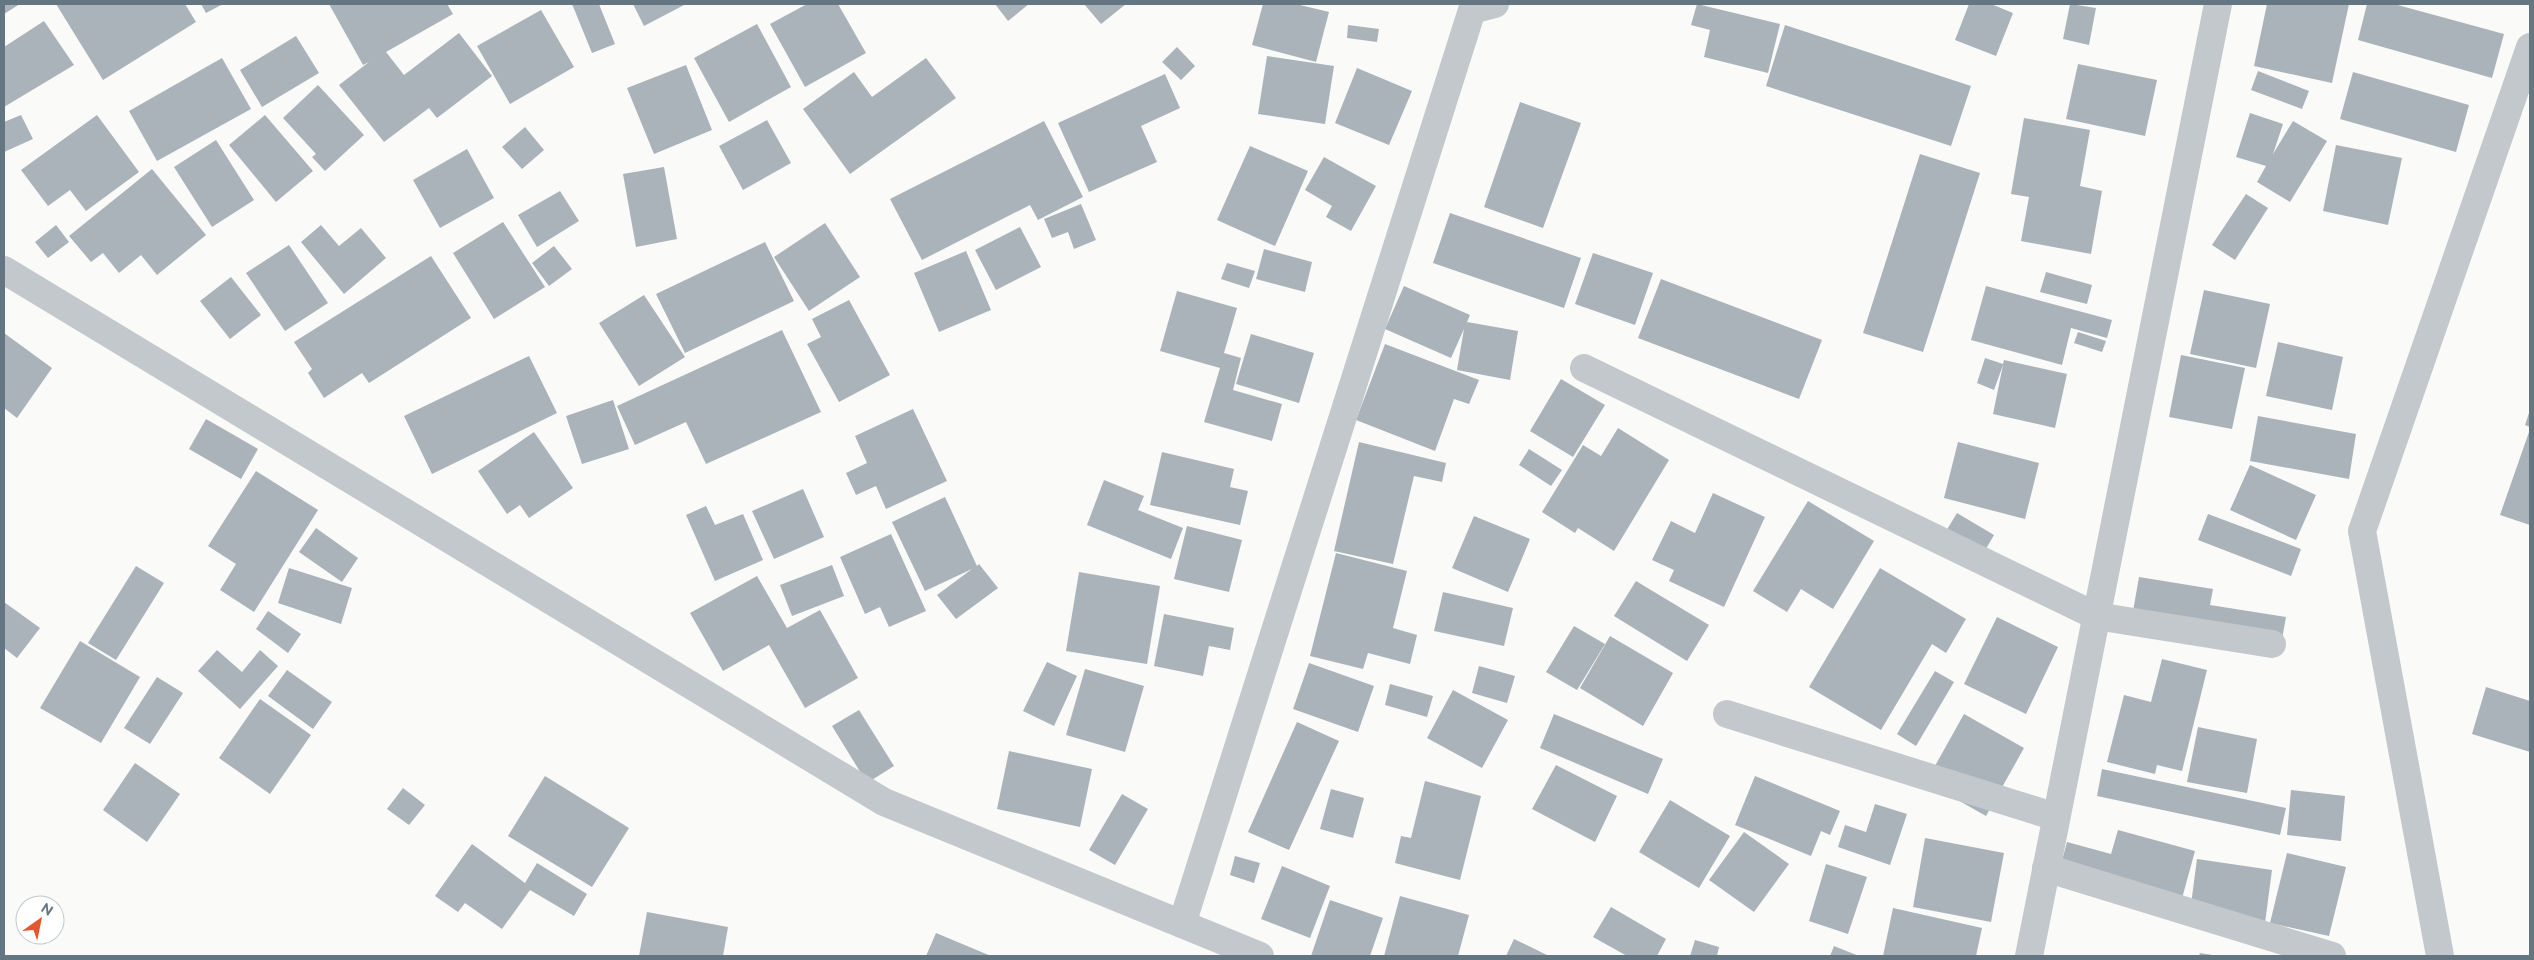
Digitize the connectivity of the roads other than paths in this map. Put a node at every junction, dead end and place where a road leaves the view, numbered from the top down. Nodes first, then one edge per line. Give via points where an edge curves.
1 (1495, 4) edge
2 (2218, 4) edge
3 (2530, 47) edge
4 (4, 270) edge
5 (1584, 368) dead end
6 (2096, 616) junction
7 (2272, 644) dead end
8 (1727, 714) dead end
9 (2056, 818) junction
10 (2046, 868) junction
11 (1182, 924) junction
12 (1260, 956) edge
13 (2029, 956) edge
14 (2332, 956) edge
15 (2440, 956) edge

1 - 11 street via 1472,10
2 - 6 street
3 - 15 street via 2362,531
4 - 11 street via 884,802
5 - 6 street
6 - 7 street
6 - 9 street
8 - 9 street
9 - 10 street
10 - 13 street
10 - 14 street
11 - 12 street

